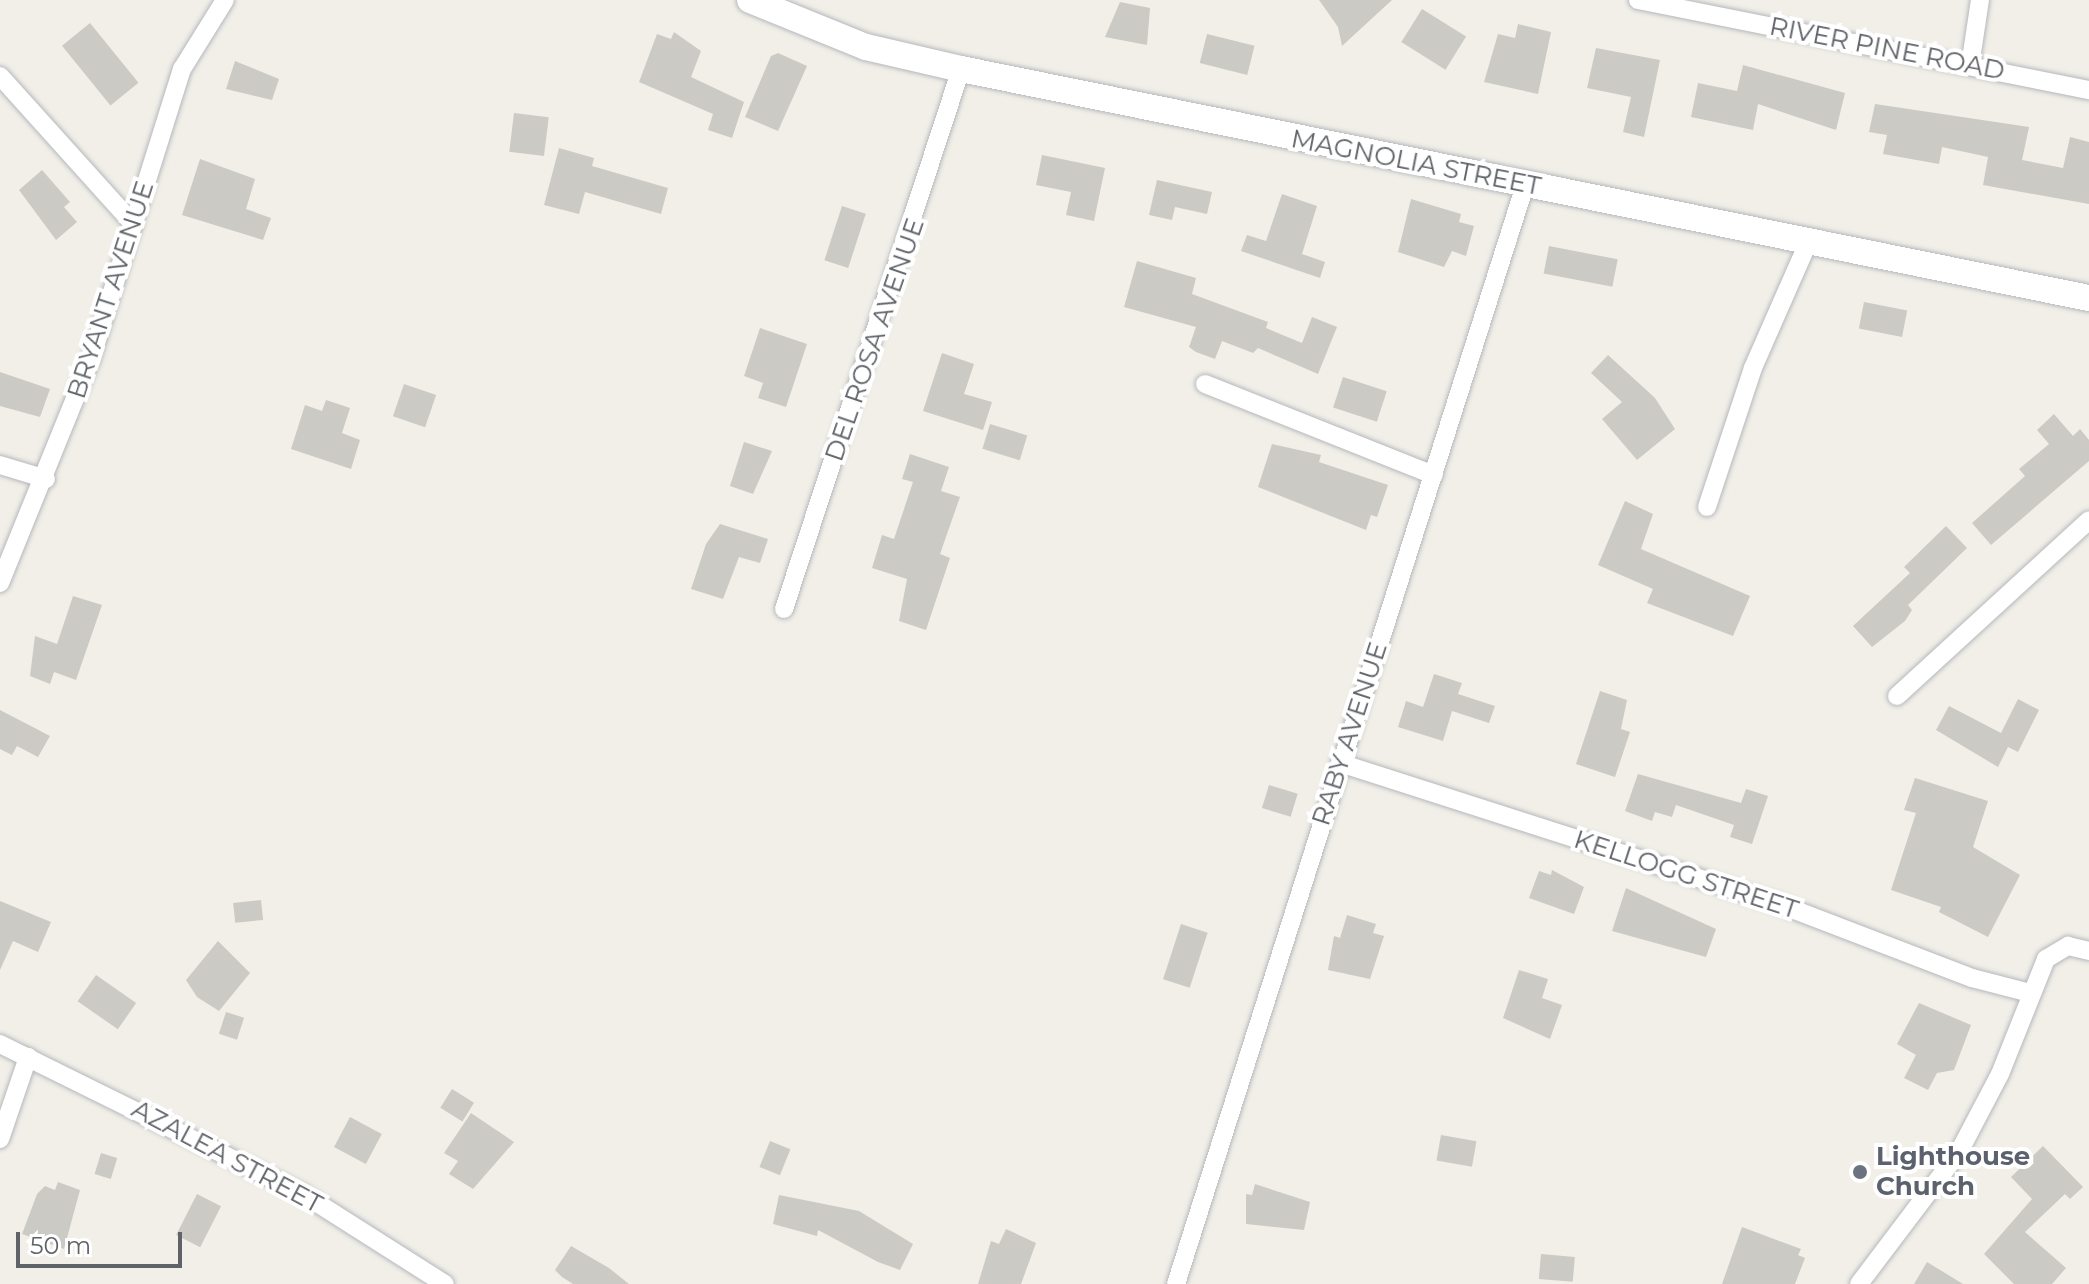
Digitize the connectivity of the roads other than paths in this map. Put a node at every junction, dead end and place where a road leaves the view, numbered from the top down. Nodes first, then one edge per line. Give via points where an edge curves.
1 (225, 0) edge
2 (750, 0) edge
3 (1638, 0) edge
4 (1980, 0) edge
5 (1970, 66) junction
6 (961, 69) junction
7 (0, 76) edge
8 (2089, 90) edge
9 (1525, 185) junction
10 (134, 225) junction
11 (1808, 243) junction
12 (2089, 298) edge
13 (1205, 384) dead end
14 (0, 465) edge
15 (1434, 475) junction
16 (46, 479) junction
17 (1707, 507) dead end
18 (2089, 520) edge
19 (0, 583) edge
20 (784, 609) dead end
21 (1897, 696) dead end
22 (1340, 763) junction
23 (2089, 951) edge
24 (2030, 993) junction
25 (0, 1044) edge
26 (28, 1057) junction
27 (0, 1139) edge
28 (445, 1284) edge
29 (1176, 1284) edge
30 (1859, 1284) edge

1 - 10 street, BRYANT AVENUE via 182,69
2 - 6 street, MAGNOLIA STREET via 866,47
3 - 5 street, RIVER PINE ROAD
4 - 5 street
5 - 8 street, RIVER PINE ROAD
6 - 9 street, MAGNOLIA STREET
6 - 20 street, DEL ROSA AVENUE
7 - 10 street
9 - 11 street, MAGNOLIA STREET
9 - 15 street, RABY AVENUE
10 - 16 street, BRYANT AVENUE
11 - 12 street, MAGNOLIA STREET
11 - 17 street via 1753,368
13 - 15 street
14 - 16 street
15 - 22 street, RABY AVENUE
16 - 19 street, BRYANT AVENUE
18 - 21 street
22 - 24 street, KELLOGG STREET via 1774,902 1972,978
22 - 29 street, RABY AVENUE
23 - 24 street via 2059,948 2046,959
24 - 30 street via 2000,1074 1959,1152
25 - 26 street, AZALEA STREET
26 - 27 street
26 - 28 street, AZALEA STREET via 303,1194

